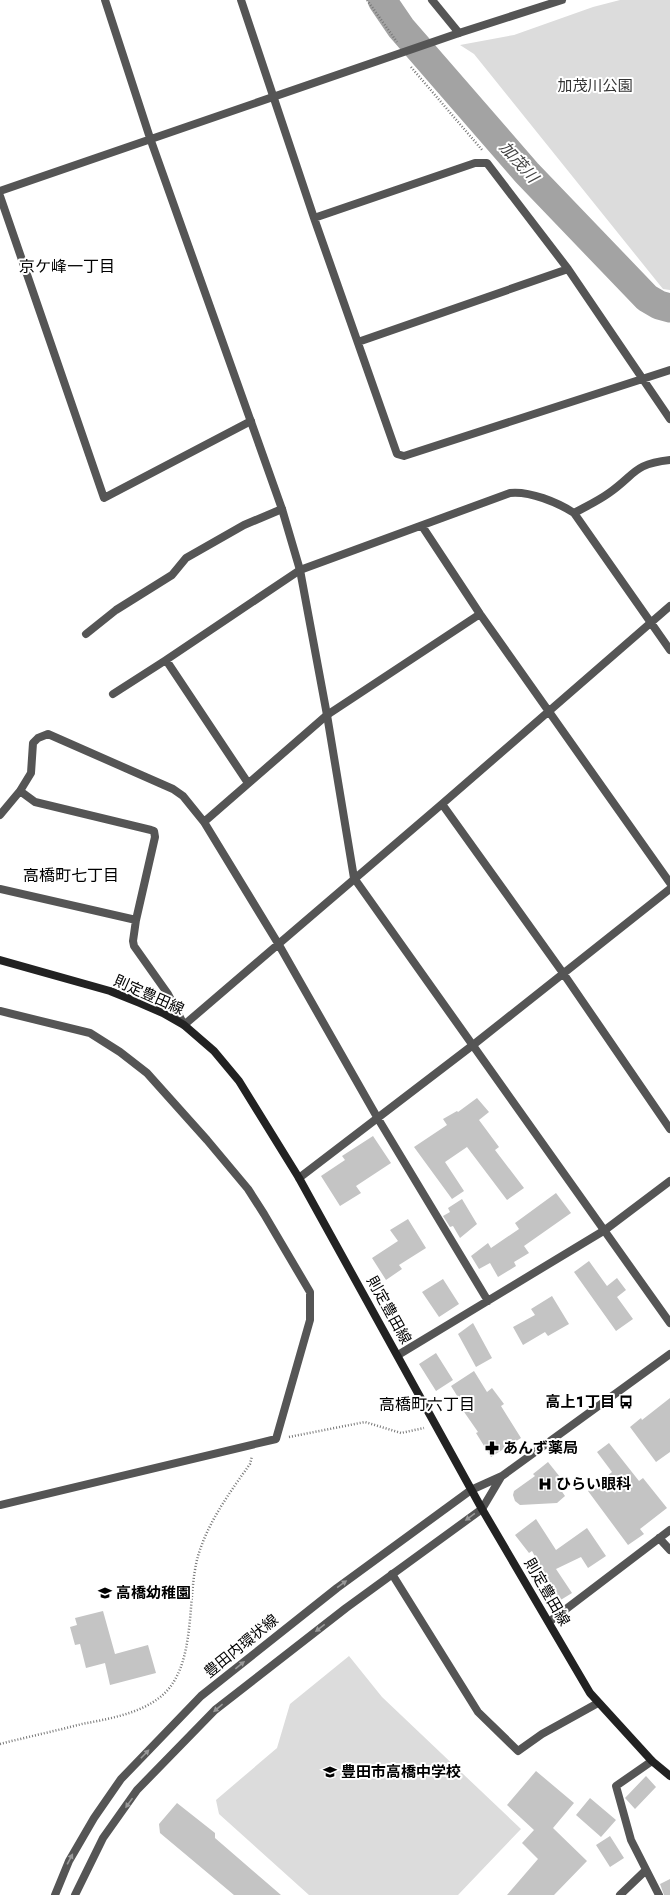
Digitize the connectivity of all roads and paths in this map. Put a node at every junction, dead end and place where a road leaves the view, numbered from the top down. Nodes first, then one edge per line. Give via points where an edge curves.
1 (105, 0) edge
2 (241, 0) edge
3 (367, 0) edge
4 (432, 0) edge
5 (562, 0) edge
6 (459, 33) junction
7 (397, 42) dead end
8 (411, 67) dead end
9 (273, 98) junction
10 (150, 138) junction
11 (486, 163) junction
12 (0, 191) edge
13 (0, 196) edge
14 (314, 218) junction
15 (568, 269) junction
16 (358, 342) junction
17 (670, 370) edge
18 (644, 379) junction
19 (670, 419) edge
20 (251, 421) junction
21 (670, 460) edge
22 (282, 509) junction
23 (574, 513) junction
24 (422, 526) junction
25 (300, 570) junction
26 (670, 606) edge
27 (480, 614) junction
28 (651, 622) junction
29 (86, 634) dead end
30 (670, 650) edge
31 (166, 660) junction
32 (113, 694) dead end
33 (550, 711) junction
34 (327, 716) junction
35 (248, 783) junction
36 (20, 791) junction
37 (442, 804) junction
38 (0, 815) edge
39 (204, 822) junction
40 (354, 878) junction
41 (670, 883) edge
42 (0, 889) edge
43 (670, 889) edge
44 (136, 920) junction
45 (279, 945) junction
46 (0, 960) edge
47 (563, 973) junction
48 (0, 1011) edge
49 (184, 1025) junction
50 (473, 1045) junction
51 (377, 1117) junction
52 (670, 1129) edge
53 (299, 1178) junction
54 (670, 1181) edge
55 (605, 1230) junction
56 (488, 1301) junction
57 (670, 1323) edge
58 (670, 1354) edge
59 (398, 1355) junction
60 (436, 1425) junction
61 (276, 1439) junction
62 (255, 1443) junction
63 (502, 1476) junction
64 (471, 1490) junction
65 (0, 1505) edge
66 (482, 1508) junction
67 (670, 1530) edge
68 (659, 1538) junction
69 (670, 1550) edge
70 (392, 1574) junction
71 (549, 1622) junction
72 (598, 1703) junction
73 (0, 1744) edge
74 (652, 1761) junction
75 (670, 1776) edge
76 (645, 1871) junction
77 (55, 1895) edge
78 (75, 1895) edge
79 (620, 1895) edge
80 (659, 1895) edge

1 - 10 street
2 - 9 street
3 - 7 path
4 - 6 street
5 - 6 street
6 - 9 street
8 - 11 path via 484,153
9 - 10 street
9 - 14 street
10 - 12 street
10 - 20 street
11 - 14 street via 475,163
11 - 15 street
13 - 20 street via 104,498
14 - 16 street
15 - 16 street
15 - 18 street
16 - 18 street via 397,454 404,456
17 - 18 street
18 - 19 street
20 - 22 street
21 - 23 street via 652,462 637,468 609,493
22 - 25 street
22 - 29 street via 244,525 186,558 172,576 116,610
23 - 24 street via 522,492 510,493
23 - 28 street
24 - 25 street
24 - 27 street
25 - 31 street
25 - 34 street
26 - 28 street
27 - 33 street
27 - 34 street
28 - 30 street
28 - 33 street
31 - 32 street
31 - 35 street
33 - 37 street
33 - 41 street
34 - 35 street
34 - 40 street
35 - 39 street
36 - 38 street
36 - 39 street via 31,773 33,743 48,734 174,789
36 - 44 street via 35,802 154,831 155,837
37 - 40 street
37 - 47 street
39 - 45 street
40 - 45 street
40 - 50 street
42 - 44 street
43 - 47 street
44 - 49 street via 134,946 168,994
45 - 49 street
45 - 51 street
46 - 49 main road, 則定豊田線 via 110,991 163,1013
47 - 50 street
47 - 52 street
48 - 61 street via 90,1033 120,1052 147,1073 248,1189 310,1292 310,1320
49 - 53 main road, 則定豊田線 via 214,1051 239,1082
50 - 51 street
50 - 55 street
51 - 53 street
51 - 56 street
53 - 59 main road, 則定豊田線
54 - 55 street
55 - 56 street
55 - 57 street
56 - 59 street
58 - 63 street, 豊田内環状線
59 - 60 main road, 則定豊田線
60 - 61 path via 401,1433 365,1422
60 - 64 main road, 則定豊田線
61 - 62 street
62 - 65 street
62 - 73 path via 250,1464 212,1521 198,1556 183,1661 170,1687 150,1704 120,1716
63 - 64 street, 豊田内環状線
63 - 66 street, 豊田内環状線
64 - 66 main road, 則定豊田線
77 -> 64 street, 豊田内環状線 via 69,1861 121,1779 201,1696 337,1588
66 -> 70 street, 豊田内環状線
66 - 71 main road, 則定豊田線
67 - 68 street
68 - 69 street
68 - 71 street
70 - 72 street via 478,1712 518,1751 542,1734
70 -> 78 street, 豊田内環状線 via 215,1710 137,1790 103,1838
71 - 72 main road, 則定豊田線 via 590,1694
72 - 74 main road, 則定豊田線
74 - 75 main road, 則定豊田線
74 - 76 street via 616,1786 628,1832
76 - 79 street
76 - 80 street

